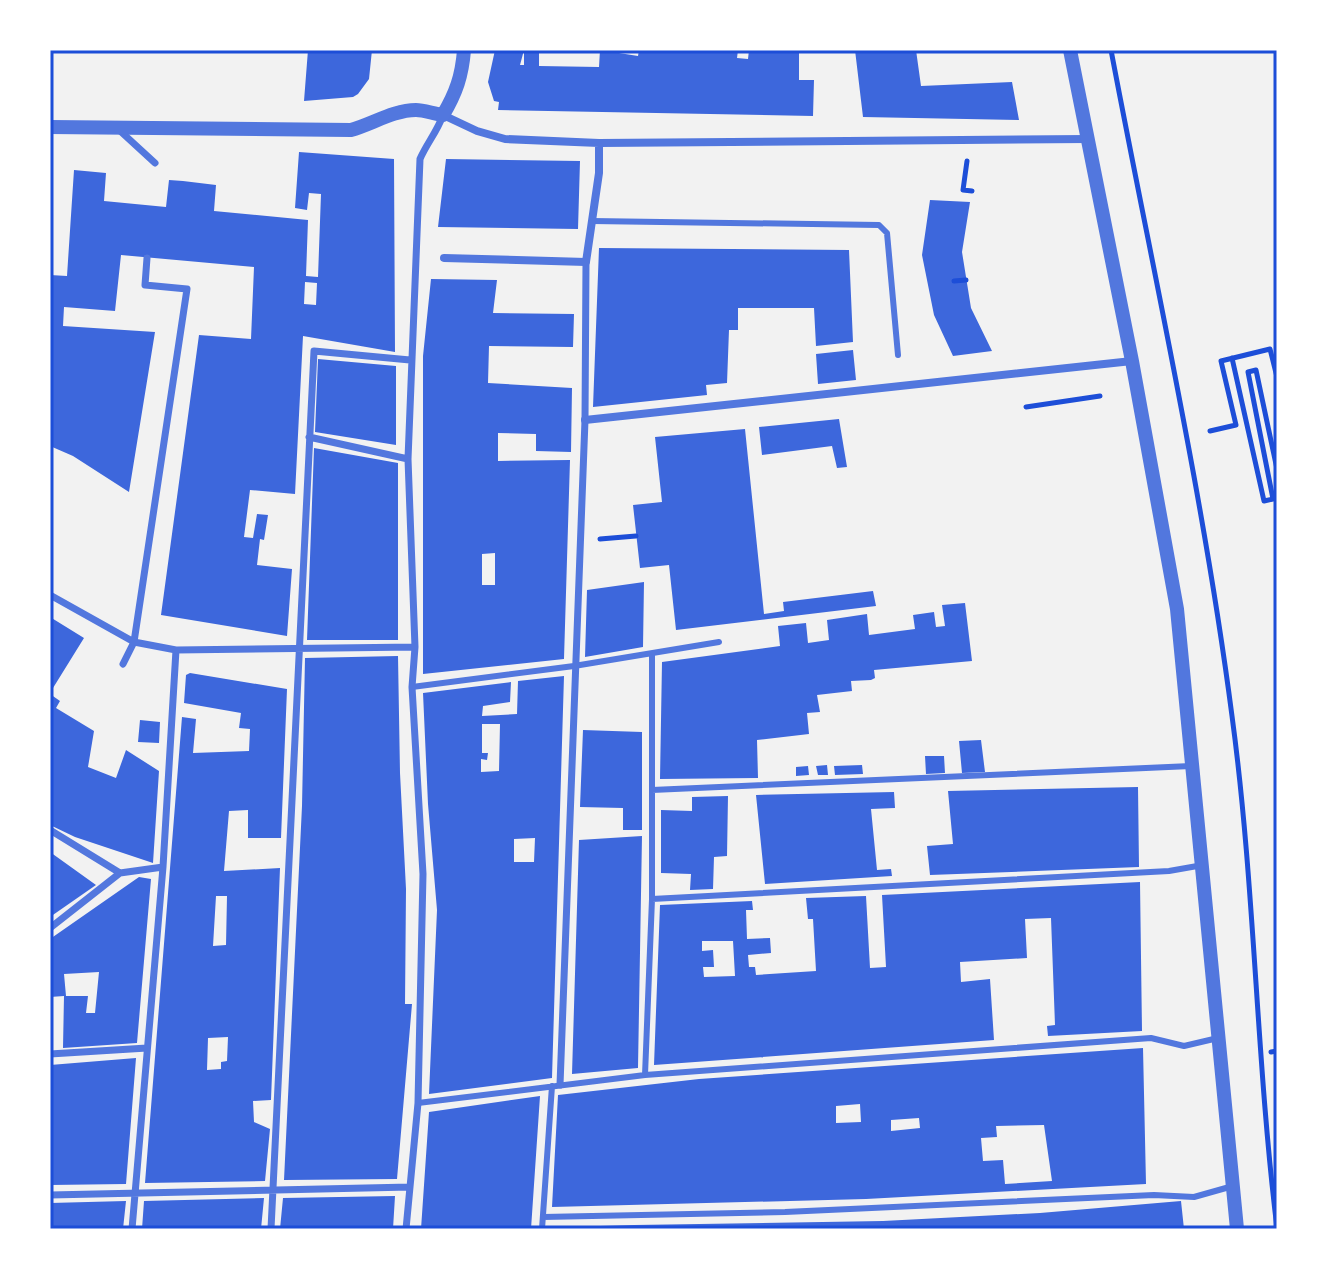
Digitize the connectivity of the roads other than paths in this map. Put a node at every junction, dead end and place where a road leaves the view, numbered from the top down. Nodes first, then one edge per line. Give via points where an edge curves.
1 (464, 50) edge
2 (1070, 50) edge
3 (443, 115) junction
4 (50, 127) edge
5 (118, 128) junction
6 (1088, 139) junction
7 (599, 143) junction
8 (155, 163) dead end
9 (592, 221) junction
10 (147, 258) dead end
11 (444, 258) dead end
12 (586, 262) junction
13 (898, 355) dead end
14 (410, 360) junction
15 (1132, 361) junction
16 (585, 420) junction
17 (309, 437) junction
18 (408, 459) junction
19 (50, 595) edge
20 (134, 642) junction
21 (719, 642) dead end
22 (415, 647) junction
23 (299, 648) junction
24 (176, 650) junction
25 (652, 654) junction
26 (123, 664) dead end
27 (574, 666) junction
28 (412, 687) junction
29 (1194, 766) junction
30 (652, 790) junction
31 (50, 830) edge
32 (1204, 865) junction
33 (163, 867) junction
34 (120, 873) junction
35 (652, 899) junction
36 (50, 928) edge
37 (1220, 1038) junction
38 (147, 1048) junction
39 (50, 1054) edge
40 (645, 1075) junction
41 (556, 1085) junction
42 (418, 1103) junction
43 (1233, 1186) junction
44 (410, 1187) junction
45 (274, 1189) junction
46 (136, 1194) junction
47 (50, 1195) edge
48 (543, 1217) junction
49 (132, 1229) edge
50 (271, 1229) edge
51 (406, 1229) edge
52 (542, 1229) edge
53 (1237, 1229) edge

1 - 3 street via 456,94
2 - 6 street
3 - 5 street via 416,110 351,130
3 - 7 street via 505,139
3 - 14 street via 420,159
4 - 5 street
5 - 8 street
6 - 7 street
6 - 15 street
7 - 9 street
9 - 12 street
9 - 13 lane via 879,225 887,233
10 - 20 street via 145,285 187,289
11 - 12 street
12 - 16 street
14 - 17 street via 314,351
14 - 18 street
15 - 16 street
15 - 29 street via 1177,609
16 - 27 street
17 - 18 street
17 - 23 street
18 - 22 street
19 - 20 street
20 - 24 street
20 - 26 street
21 - 25 lane
22 - 23 street
22 - 28 street
23 - 24 street
23 - 45 street
24 - 33 street
25 - 27 lane
25 - 30 lane
27 - 28 lane
27 - 41 street
28 - 42 street via 423,874
29 - 30 lane
29 - 32 street
30 - 35 lane
31 - 34 street
32 - 35 lane
32 - 37 street
33 - 34 street
33 - 38 street
34 - 36 street
35 - 40 lane
37 - 40 lane via 1184,1046 1151,1038
37 - 43 street
38 - 39 street
38 - 46 street
40 - 41 lane
41 - 42 lane
41 - 48 lane
42 - 44 street
43 - 48 lane via 1194,1197
43 - 53 street
44 - 45 street
44 - 51 street
45 - 46 street
45 - 50 street
46 - 47 street
46 - 49 street
48 - 52 lane

